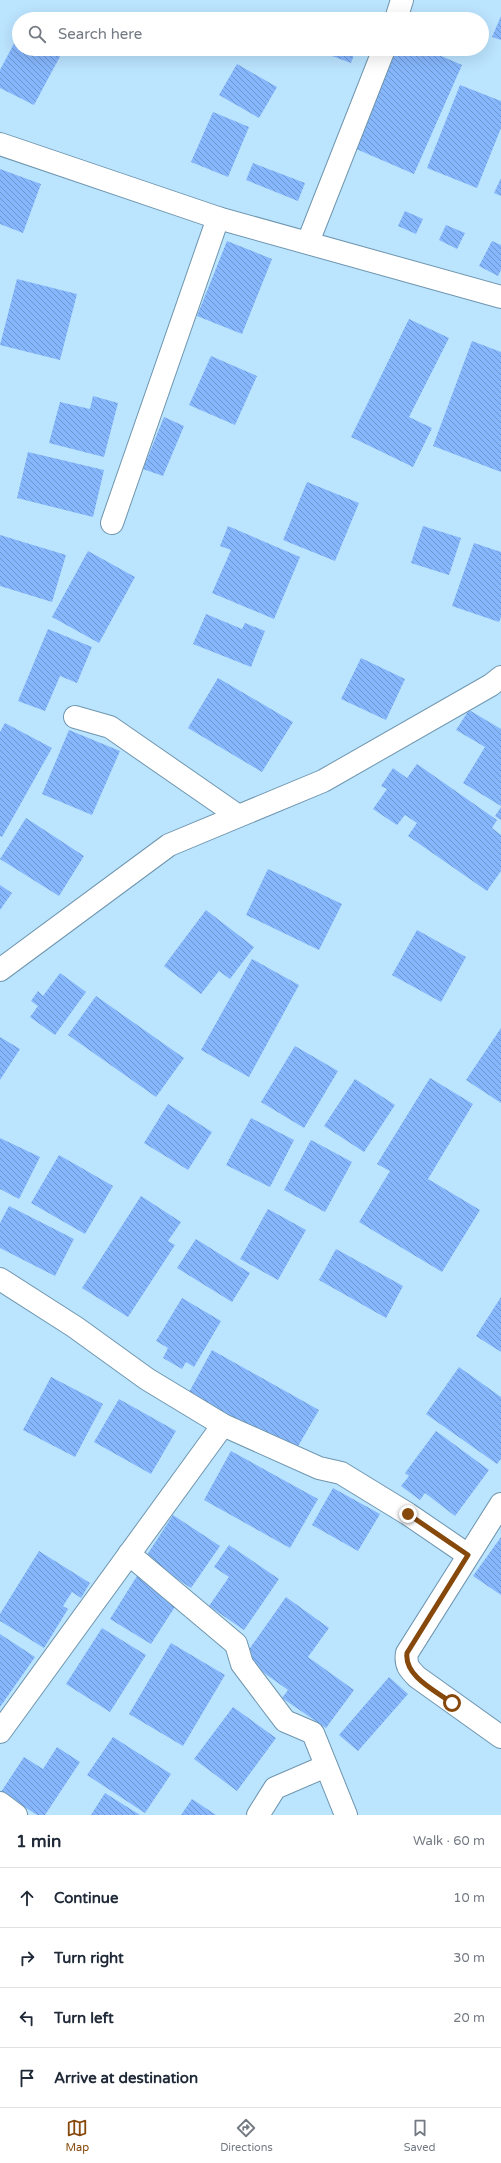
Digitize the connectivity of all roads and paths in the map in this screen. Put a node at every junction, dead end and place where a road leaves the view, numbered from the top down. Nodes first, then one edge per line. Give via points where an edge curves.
1 (402, 0) edge
2 (398, 12) edge
3 (381, 56) edge
4 (0, 144) edge
5 (218, 218) junction
6 (308, 242) junction
7 (501, 297) edge
8 (112, 523) dead end
9 (501, 677) edge
10 (75, 717) dead end
11 (237, 815) junction
12 (0, 970) edge
13 (0, 1279) edge
14 (223, 1425) junction
15 (501, 1504) edge
16 (129, 1554) junction
17 (468, 1555) junction
18 (0, 1732) edge
19 (501, 1736) edge
20 (326, 1766) junction
21 (0, 1803) edge
22 (16, 1815) edge
23 (258, 1815) edge
24 (346, 1815) edge

1 - 2 street
3 - 6 street
4 - 5 street
5 - 6 street
5 - 8 street
6 - 7 street
9 - 11 street via 323,781
10 - 11 street via 110,727
11 - 12 street via 169,845
13 - 14 street via 75,1327 148,1379
14 - 16 street
14 - 17 street via 320,1468 342,1473
15 - 17 street
16 - 18 street
16 - 20 street via 236,1644 242,1664 285,1722 313,1733
17 - 19 street via 407,1653 406,1661 408,1668 417,1677
20 - 23 street via 275,1788
20 - 24 street
21 - 22 street

